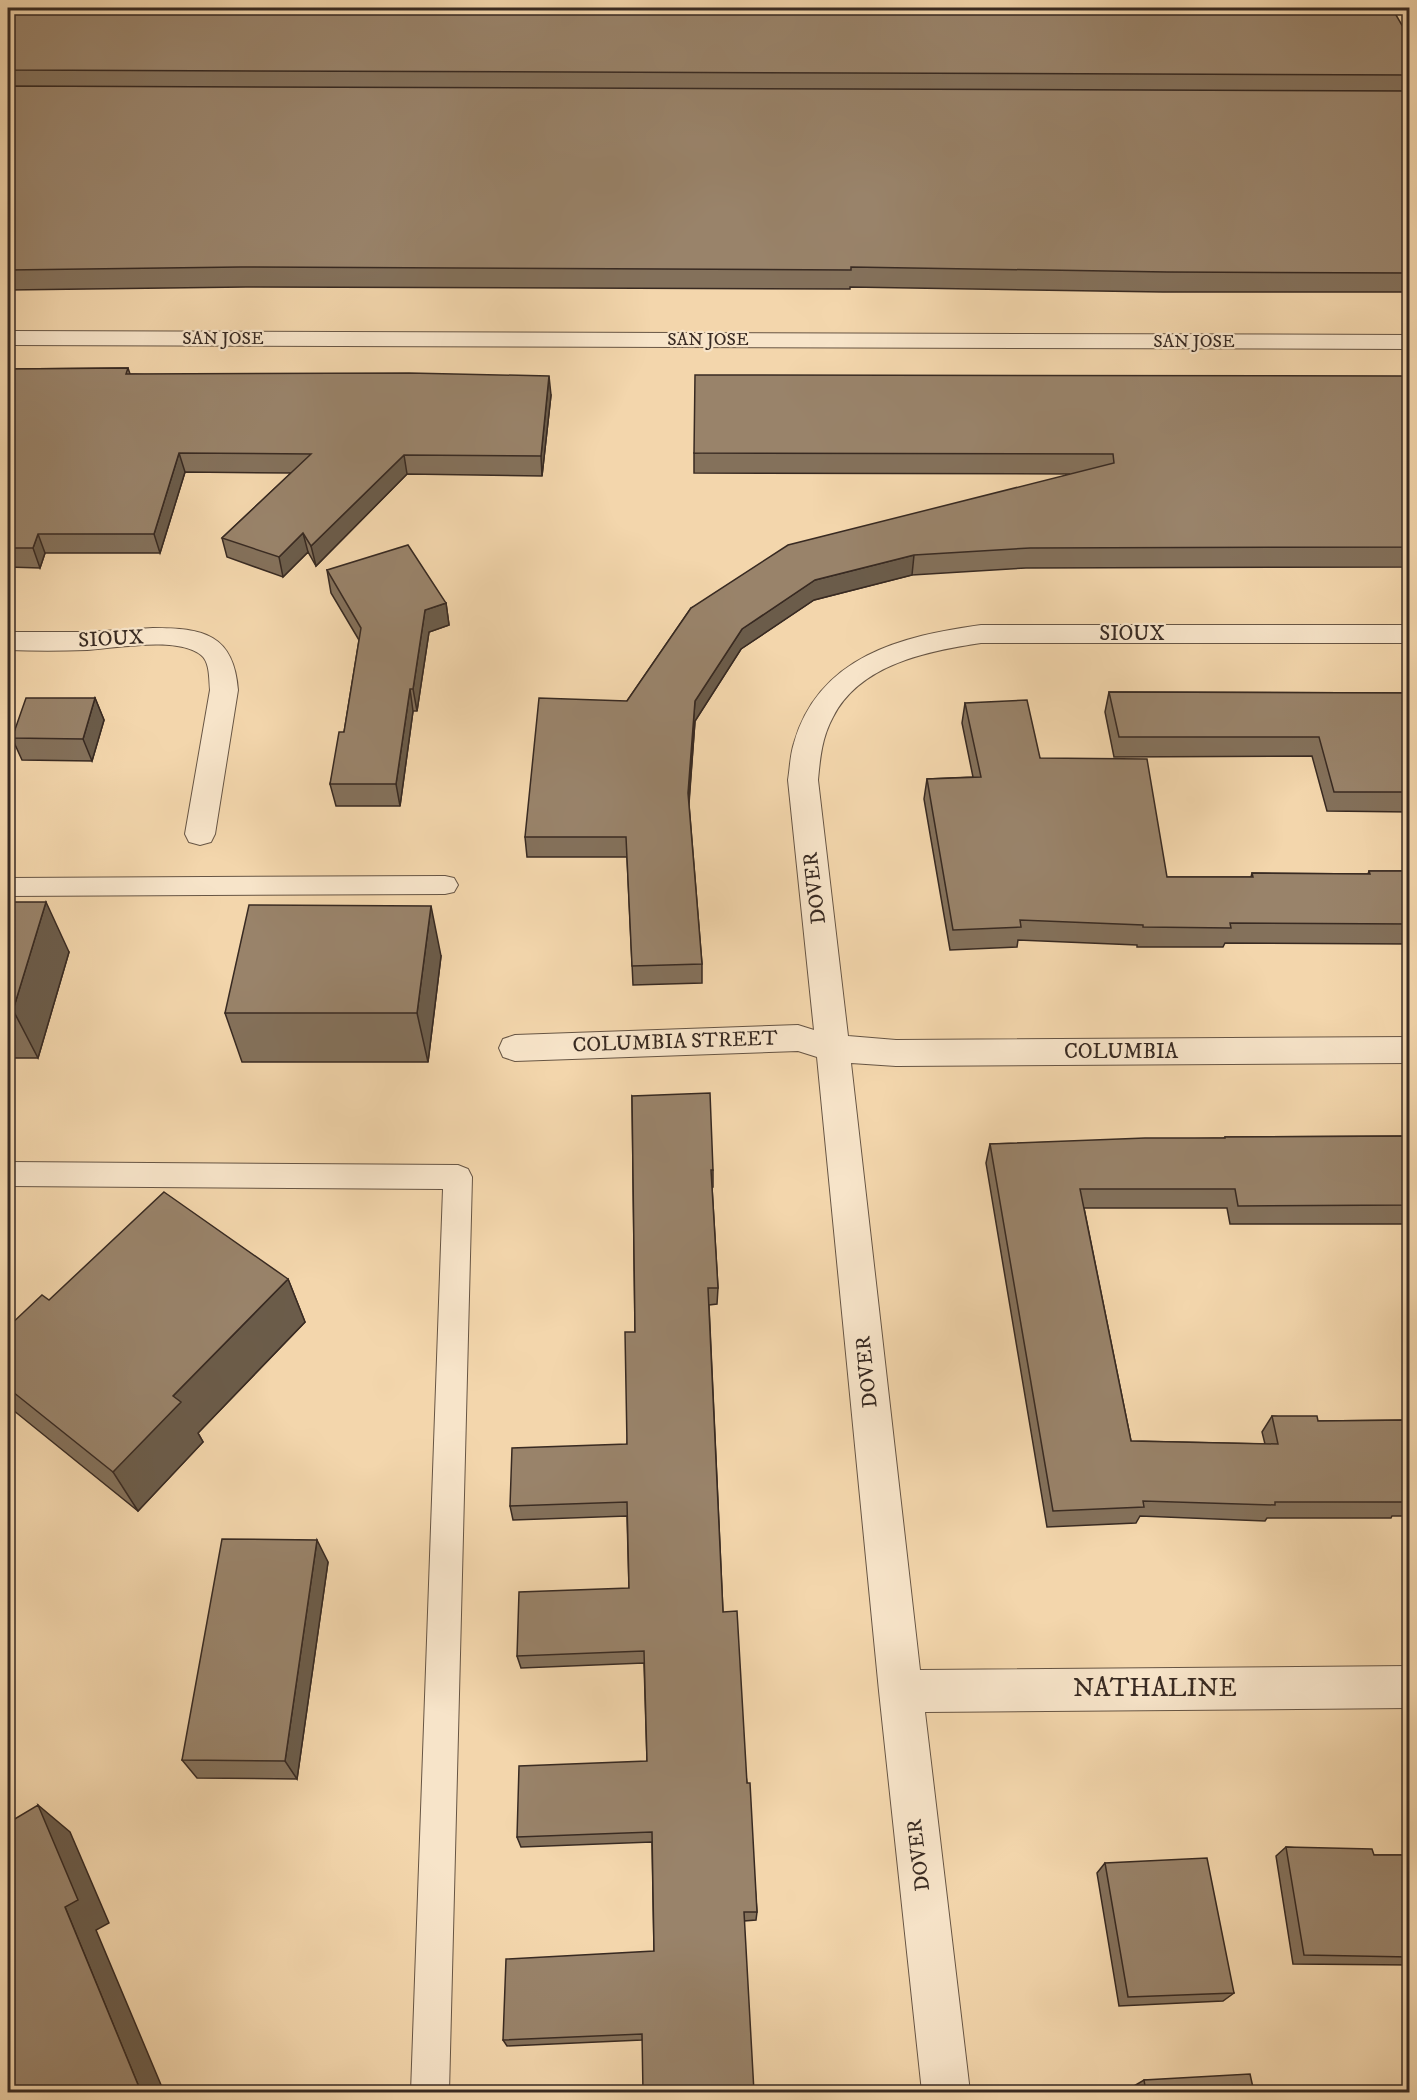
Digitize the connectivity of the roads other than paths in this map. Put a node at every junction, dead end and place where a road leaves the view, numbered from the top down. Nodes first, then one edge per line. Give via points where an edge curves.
1 (8, 338) edge
2 (1410, 342) edge
3 (1410, 634) edge
4 (8, 641) edge
5 (861, 670) joint
6 (200, 834) dead end
7 (445, 885) dead end
8 (8, 887) edge
9 (515, 1048) dead end
10 (833, 1048) junction
11 (1410, 1050) edge
12 (8, 1174) edge
13 (1410, 1687) edge
14 (900, 1691) junction
15 (430, 2092) edge
16 (946, 2092) edge

1 - 2 street, SAN JOSE
3 - 5 street, SIOUX via 981,634 914,645
4 - 6 street, SIOUX via 169,636 192,639 213,649 223,668 224,690
5 - 10 street, DOVER via 825,705 804,754 803,780
7 - 8 lane
9 - 10 street, COLUMBIA STREET via 798,1038
10 - 11 street, COLUMBIA via 896,1053
10 - 14 street, DOVER
12 - 15 lane via 458,1177
13 - 14 street, NATHALINE
14 - 16 street, DOVER

